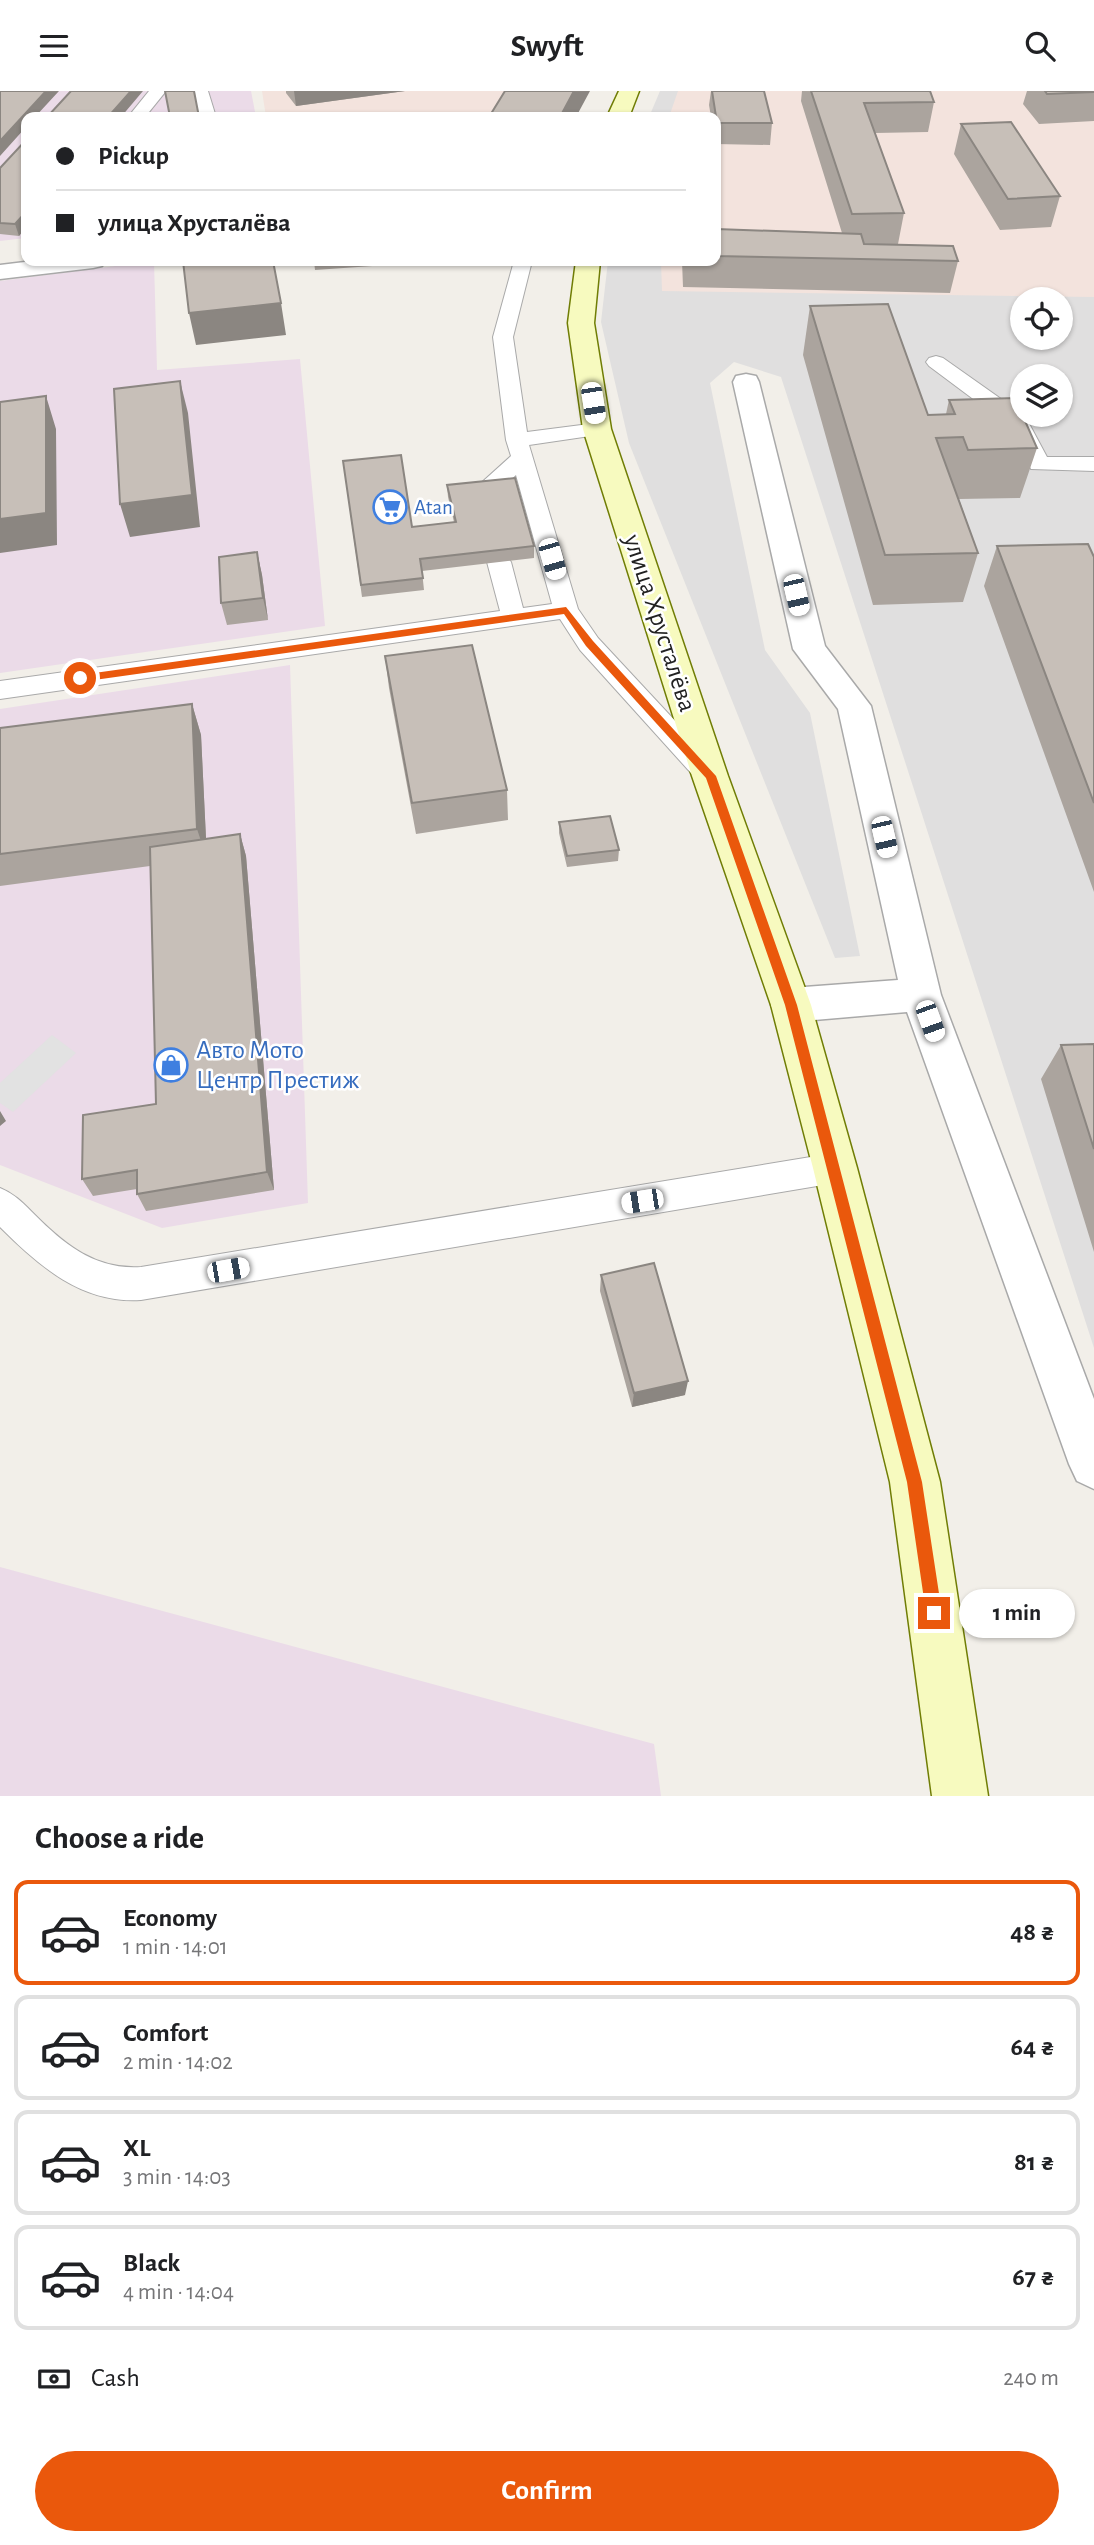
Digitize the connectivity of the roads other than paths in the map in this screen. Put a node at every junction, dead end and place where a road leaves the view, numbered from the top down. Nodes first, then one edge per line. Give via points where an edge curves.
1 (158, 91) edge
2 (200, 91) edge
3 (629, 91) edge
4 (145, 112) edge
5 (206, 112) edge
6 (620, 112) edge
7 (51, 266) edge
8 (522, 266) edge
9 (587, 266) edge
10 (0, 272) edge
11 (936, 362) dead end
12 (746, 382) dead end
13 (597, 429) junction
14 (520, 449) junction
15 (1094, 464) edge
16 (481, 493) edge
17 (499, 562) edge
18 (566, 610) junction
19 (514, 618) junction
20 (0, 690) edge
21 (710, 776) junction
22 (920, 995) junction
23 (791, 1005) junction
24 (835, 1168) junction
25 (0, 1204) edge
26 (1094, 1464) edge
27 (960, 1796) edge

1 - 4 lane
2 - 5 lane
3 - 6 main road
7 - 10 street
8 - 14 lane via 503,337
9 - 13 main road, улица Хрусталёва via 581,323
11 - 15 lane via 1017,421 1039,464
12 - 22 street via 809,649 854,706
13 - 14 lane
13 - 21 main road, улица Хрусталёва
14 - 16 lane
14 - 18 lane
17 - 19 lane
18 - 19 lane
18 - 21 lane via 589,644
19 - 20 lane
21 - 23 main road, улица Хрусталёва
22 - 23 street
22 - 26 street
23 - 24 main road, улица Хрусталёва
24 - 25 lane via 128,1285 85,1276 52,1256
24 - 27 main road, улица Хрусталёва via 915,1482

